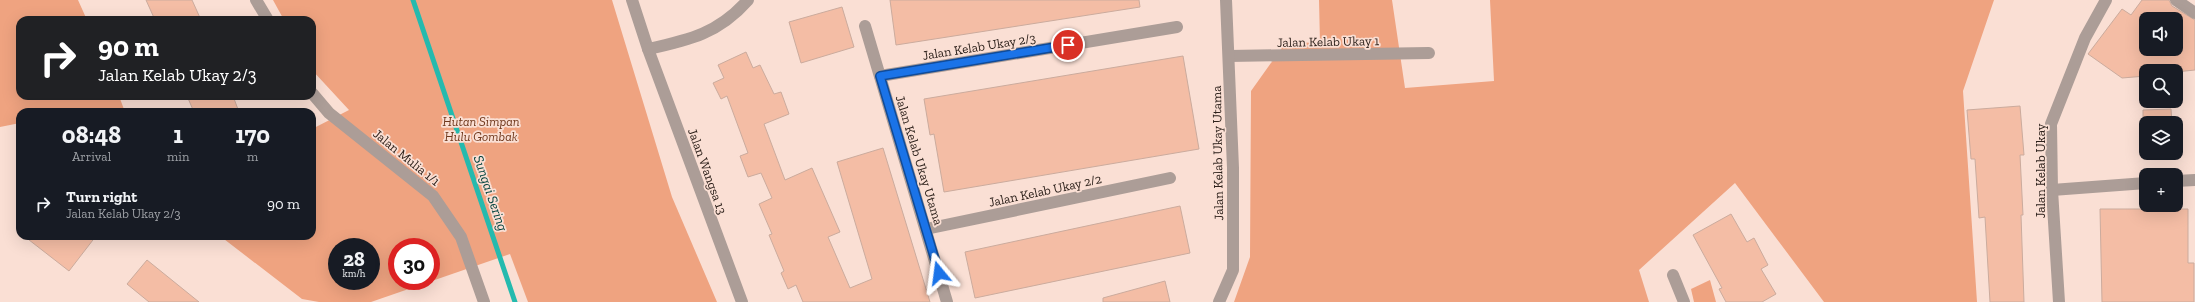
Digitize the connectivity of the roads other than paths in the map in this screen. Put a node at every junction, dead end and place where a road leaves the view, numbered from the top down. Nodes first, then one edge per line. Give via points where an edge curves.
1 (256, 0) edge
2 (632, 0) edge
3 (748, 0) edge
4 (1226, 0) edge
5 (2176, 0) edge
6 (2104, 1) edge
7 (2195, 13) edge
8 (266, 16) edge
9 (865, 26) dead end
10 (1177, 27) dead end
11 (648, 49) junction
12 (1429, 54) dead end
13 (1229, 56) junction
14 (880, 76) junction
15 (316, 98) edge
16 (1170, 178) dead end
17 (2195, 180) edge
18 (2183, 181) edge
19 (2139, 184) edge
20 (2052, 190) junction
21 (926, 228) junction
22 (1673, 275) dead end
23 (484, 302) edge
24 (742, 302) edge
25 (948, 302) edge
26 (1219, 302) edge
27 (1684, 302) edge
28 (2059, 302) edge

1 - 8 street
2 - 11 street, Jalan Wangsa 13
3 - 11 street via 736,14 712,30 692,39
4 - 13 street, Jalan Kelab Ukay Utama
5 - 7 street
6 - 20 street, Jalan Kelab Ukay via 2085,38 2051,124
9 - 14 street, Jalan Kelab Ukay Utama
10 - 14 street, Jalan Kelab Ukay 2/3
11 - 24 street, Jalan Wangsa 13
12 - 13 street, Jalan Kelab Ukay 1
13 - 26 street, Jalan Kelab Ukay Utama via 1233,270
14 - 21 street, Jalan Kelab Ukay Utama
15 - 23 street, Jalan Mulia 1/1 via 329,113 433,196 461,237
16 - 21 street, Jalan Kelab Ukay 2/2
17 - 18 street
19 - 20 street
20 - 28 street, Jalan Kelab Ukay
21 - 25 street, Jalan Kelab Ukay Utama
22 - 27 street

